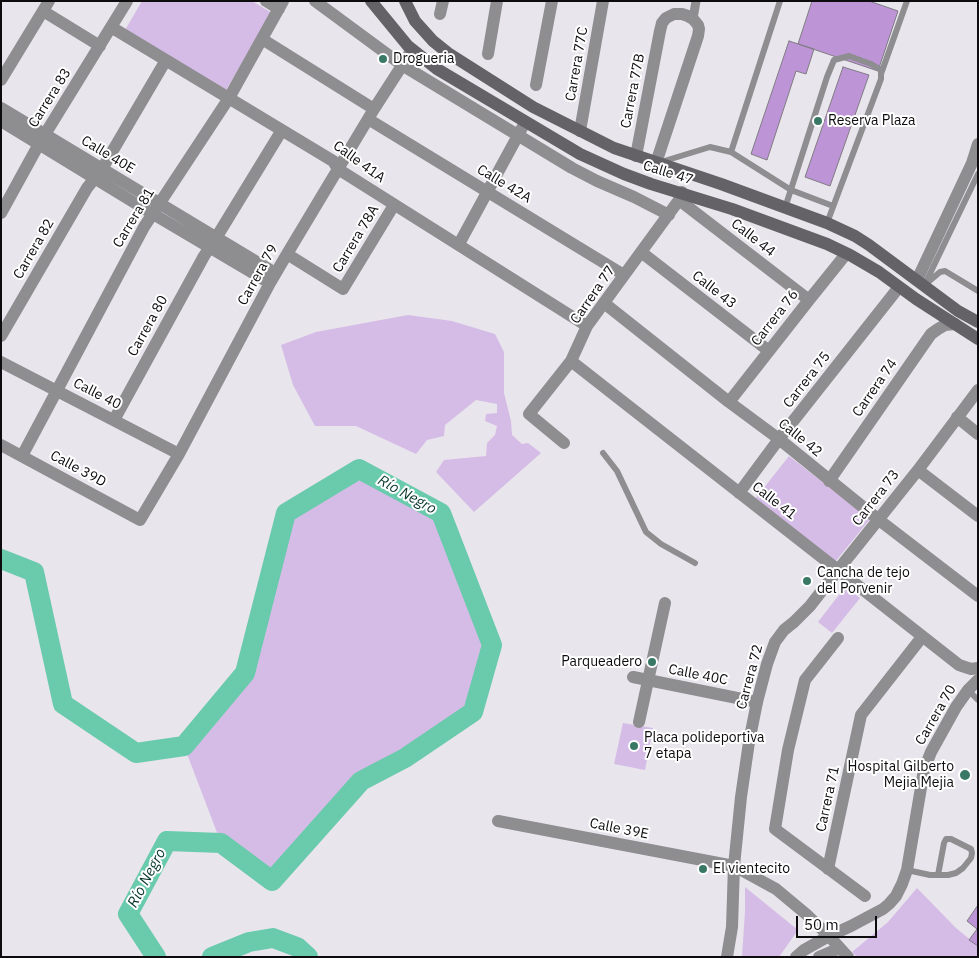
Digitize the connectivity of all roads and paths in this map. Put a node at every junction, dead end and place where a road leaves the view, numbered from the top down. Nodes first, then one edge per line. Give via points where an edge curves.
1 (127, 1) edge
2 (266, 1) edge
3 (316, 1) edge
4 (371, 1) edge
5 (405, 1) edge
6 (443, 1) edge
7 (497, 1) edge
8 (552, 1) edge
9 (603, 1) edge
10 (696, 1) edge
11 (780, 1) edge
12 (907, 1) edge
13 (281, 5) edge
14 (46, 6) edge
15 (440, 14) dead end
16 (693, 19) junction
17 (111, 27) junction
18 (262, 39) junction
19 (100, 46) junction
20 (412, 50) junction
21 (488, 54) dead end
22 (166, 60) junction
23 (402, 66) junction
24 (881, 74) junction
25 (1, 80) edge
26 (536, 85) dead end
27 (229, 98) junction
28 (1, 108) edge
29 (371, 114) junction
30 (1, 121) edge
31 (525, 122) junction
32 (282, 130) junction
33 (580, 131) junction
34 (518, 135) junction
35 (42, 139) junction
36 (978, 144) edge
37 (731, 152) junction
38 (636, 156) junction
39 (656, 163) junction
40 (338, 169) junction
41 (98, 173) junction
42 (978, 174) edge
43 (792, 190) junction
44 (488, 191) junction
45 (681, 196) junction
46 (394, 205) junction
47 (833, 206) junction
48 (785, 208) junction
49 (157, 209) junction
50 (1, 213) edge
51 (669, 215) junction
52 (826, 223) junction
53 (213, 242) junction
54 (458, 244) junction
55 (641, 252) junction
56 (286, 254) junction
57 (846, 254) junction
58 (624, 275) junction
59 (273, 278) junction
60 (920, 283) junction
61 (899, 287) junction
62 (978, 291) edge
63 (808, 300) junction
64 (604, 303) junction
65 (978, 322) edge
66 (955, 324) junction
67 (587, 326) junction
68 (1, 336) edge
69 (978, 339) edge
70 (769, 351) junction
71 (571, 361) junction
72 (1, 362) edge
73 (978, 390) edge
74 (56, 391) junction
75 (729, 402) junction
76 (957, 418) junction
77 (114, 420) junction
78 (978, 434) edge
79 (779, 439) junction
80 (564, 443) dead end
81 (1, 445) edge
82 (603, 453) dead end
83 (179, 454) junction
84 (22, 456) junction
85 (918, 470) junction
86 (829, 481) junction
87 (739, 493) junction
88 (978, 516) edge
89 (140, 520) joint
90 (879, 520) junction
91 (695, 563) dead end
92 (838, 570) junction
93 (855, 584) junction
94 (824, 588) junction
95 (978, 596) edge
96 (665, 602) dead end
97 (794, 622) joint
98 (922, 637) junction
99 (838, 638) dead end
100 (959, 664) junction
101 (978, 668) edge
102 (633, 677) dead end
103 (648, 680) junction
104 (978, 680) edge
105 (968, 690) junction
106 (978, 700) edge
107 (757, 702) junction
108 (639, 722) dead end
109 (498, 821) dead end
110 (734, 866) junction
111 (828, 869) junction
112 (907, 870) junction
113 (938, 875) junction
114 (865, 896) dead end
115 (829, 936) junction
116 (844, 952) edge
117 (727, 955) edge
118 (796, 957) edge
119 (819, 957) edge

1 - 17 street, Carrera 83
2 - 13 street
3 - 23 street
4 - 20 main road, Calle 47
5 - 33 main road, Calle 47 via 422,30 448,53 533,107
6 - 15 street
7 - 21 street
8 - 26 street
9 - 33 street, Carrera 77C
10 - 16 street
11 - 37 lane
12 - 24 lane
13 - 18 street, Carrera 81
14 - 19 street
14 - 25 street
16 - 38 street, Carrera 77B via 674,14 662,23
16 - 39 street via 699,29 696,44
17 - 19 street, Carrera 83
17 - 22 street, Calle 41A
18 - 27 street, Carrera 81
18 - 29 street, Calle 42A
19 - 35 street, Carrera 83
20 - 23 street, Carrera 79
20 - 31 main road, Calle 47 via 437,69
22 - 27 street, Calle 41A
22 - 41 street, Carrera 82
23 - 29 street, Carrera 79
23 - 34 street
24 - 43 lane via 881,70 871,64 849,56 834,60
24 - 47 lane
27 - 32 street, Calle 41A
27 - 49 street, Carrera 81
28 - 35 street, Calle 40E
29 - 40 street, Carrera 79
29 - 44 street, Calle 42A
30 - 35 street, Calle 40E
31 - 34 street
31 - 45 main road, Calle 47 via 605,166
32 - 40 street, Calle 41A via 333,161
32 - 53 street, Carrera 80
33 - 38 main road, Calle 47
34 - 44 street
34 - 51 street via 572,168
35 - 41 street, Calle 40E
35 - 50 street, Carrera 83
36 - 60 street
37 - 39 lane via 710,147
37 - 43 lane
38 - 39 main road, Calle 47
39 - 48 main road, Calle 47
40 - 46 street, Calle 41A
40 - 56 street, Carrera 79
41 - 49 street, Calle 40E
41 - 68 street, Carrera 82
42 - 60 lane
43 - 47 lane
43 - 48 lane
44 - 54 street
44 - 58 street, Calle 42A
45 - 51 street, Carrera 77
45 - 57 main road, Calle 47 via 732,209
45 - 63 street, Calle 44
46 - 54 street, Calle 41A
46 - 56 street, Carrera 78A via 344,289
47 - 52 lane
48 - 52 main road, Calle 47
49 - 53 street, Calle 40E
49 - 74 street, Carrera 81 via 144,227
51 - 55 street, Carrera 77
52 - 60 main road, Calle 47 via 855,236
53 - 59 street, Calle 40E
53 - 77 street, Carrera 80
54 - 67 street, Calle 41A
55 - 58 street, Carrera 77
55 - 70 street, Calle 43
56 - 59 street, Carrera 79
57 - 61 main road, Calle 47
57 - 63 street, Carrera 76
58 - 64 street, Carrera 77
59 - 83 street, Carrera 79
60 - 62 lane via 945,271
60 - 65 main road, Calle 47
61 - 66 main road, Calle 47
61 - 79 street, Carrera 75
63 - 70 street, Carrera 76
64 - 67 street, Carrera 77
64 - 75 street, Calle 42
66 - 69 main road, Calle 47
66 - 86 street, Carrera 74 via 945,325 931,334
67 - 71 street, Carrera 77
70 - 75 street, Carrera 76
71 - 80 street, Carrera 77 via 529,414
71 - 87 street, Calle 41
72 - 74 street, Calle 40
73 - 76 street, Carrera 73
74 - 77 street, Calle 40
74 - 84 street, Carrera 81
75 - 79 street, Calle 42
76 - 78 street
76 - 85 street, Carrera 73
77 - 83 street, Calle 40
79 - 86 street, Calle 42
79 - 87 street, Carrera 75
81 - 84 street, Calle 39D
82 - 91 lane via 618,471 646,532
83 - 89 street, Carrera 79
84 - 89 street, Calle 39D
85 - 88 street
85 - 90 street, Carrera 73
86 - 90 street, Calle 42
87 - 92 street, Calle 41
90 - 92 street, Carrera 73
90 - 95 street, Calle 42
92 - 93 street, Calle 41
92 - 94 street, Carrera 73
93 - 94 street via 844,582
93 - 98 street, Calle 41
94 - 97 street, Carrera 73
96 - 103 street
97 - 107 street, Carrera 72 via 775,642
98 - 100 street, Calle 41
98 - 111 street, Carrera 71 via 861,715
99 - 111 street via 804,680 775,829
100 - 101 street
100 - 105 street
102 - 103 street, Calle 40C
103 - 107 street, Calle 40C
103 - 108 street
104 - 105 street, Carrera 70
105 - 106 lane
105 - 112 street, Carrera 70 via 938,739 924,770
107 - 110 street, Carrera 72 via 740,797
109 - 110 street, Calle 39E
110 - 115 street via 776,890
110 - 117 street, Carrera 72 via 732,927
111 - 114 street
112 - 113 lane
112 - 115 street, Carrera 70 via 896,896 883,910
113 - 113 lane via 948,875 963,868 971,858 971,849 946,839
115 - 116 street
115 - 118 street, Carrera 70
116 - 119 street

